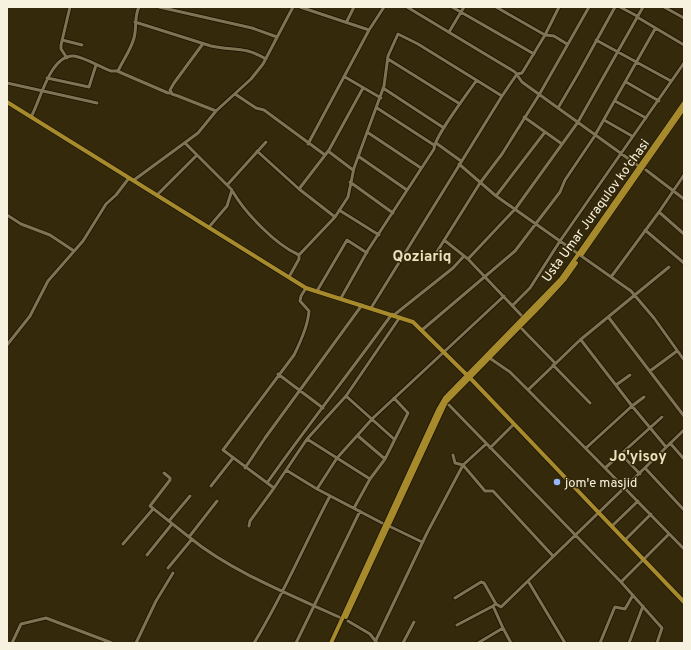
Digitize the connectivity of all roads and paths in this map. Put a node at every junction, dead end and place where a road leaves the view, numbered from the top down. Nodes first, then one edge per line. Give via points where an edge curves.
1 (70, 7) edge
2 (139, 7) edge
3 (159, 7) edge
4 (293, 7) edge
5 (300, 7) edge
6 (354, 7) edge
7 (384, 7) edge
8 (407, 7) edge
9 (452, 7) edge
10 (464, 7) edge
11 (496, 7) edge
12 (559, 7) edge
13 (589, 7) edge
14 (615, 7) edge
15 (620, 7) edge
16 (643, 7) edge
17 (664, 7) edge
18 (461, 12) junction
19 (637, 17) junction
20 (684, 18) edge
21 (347, 21) junction
22 (135, 22) junction
23 (655, 29) junction
24 (369, 30) junction
25 (449, 32) junction
26 (545, 35) junction
27 (277, 37) junction
28 (62, 40) junction
29 (596, 40) junction
30 (567, 44) junction
31 (82, 45) dead end
32 (202, 45) dead end
33 (684, 45) edge
34 (618, 51) junction
35 (534, 54) junction
36 (67, 58) junction
37 (388, 59) junction
38 (266, 60) junction
39 (637, 62) junction
40 (684, 63) edge
41 (96, 65) junction
42 (116, 71) junction
43 (517, 74) junction
44 (344, 77) junction
45 (47, 78) junction
46 (476, 80) junction
47 (671, 81) junction
48 (626, 82) junction
49 (7, 83) edge
50 (363, 88) junction
51 (383, 88) junction
52 (42, 90) junction
53 (171, 93) junction
54 (235, 94) junction
55 (539, 94) junction
56 (502, 96) junction
57 (380, 98) junction
58 (615, 101) junction
59 (659, 101) junction
60 (7, 102) edge
61 (97, 102) dead end
62 (684, 103) edge
63 (460, 104) junction
64 (377, 108) junction
65 (558, 108) junction
66 (684, 108) edge
67 (216, 111) junction
68 (31, 117) junction
69 (524, 117) junction
70 (646, 118) junction
71 (604, 120) junction
72 (578, 122) junction
73 (444, 128) junction
74 (367, 132) junction
75 (545, 132) junction
76 (595, 135) junction
77 (632, 136) junction
78 (266, 142) dead end
79 (185, 143) junction
80 (308, 144) junction
81 (435, 144) junction
82 (562, 144) junction
83 (257, 151) junction
84 (328, 151) junction
85 (621, 153) junction
86 (325, 155) junction
87 (196, 156) junction
88 (358, 156) junction
89 (462, 161) junction
90 (459, 164) junction
91 (637, 165) dead end
92 (421, 168) junction
93 (353, 170) junction
94 (646, 170) dead end
95 (684, 175) edge
96 (129, 178) junction
97 (134, 180) junction
98 (350, 182) junction
99 (480, 183) junction
100 (228, 184) junction
101 (299, 189) junction
102 (407, 190) junction
103 (673, 191) junction
104 (233, 192) junction
105 (157, 195) junction
106 (496, 196) junction
107 (684, 199) edge
108 (516, 208) junction
109 (339, 210) junction
110 (659, 212) junction
111 (393, 213) junction
112 (7, 215) edge
113 (335, 217) junction
114 (535, 224) junction
115 (209, 227) junction
116 (645, 230) junction
117 (684, 234) edge
118 (379, 235) junction
119 (444, 240) junction
120 (560, 241) junction
121 (74, 251) junction
122 (367, 252) junction
123 (299, 255) junction
124 (464, 256) junction
125 (579, 256) junction
126 (433, 258) dead end
127 (468, 259) junction
128 (684, 263) edge
129 (669, 267) dead end
130 (289, 277) junction
131 (485, 277) junction
132 (611, 277) junction
133 (306, 288) junction
134 (317, 291) junction
135 (634, 295) junction
136 (504, 296) junction
137 (341, 298) junction
138 (362, 305) junction
139 (513, 305) junction
140 (371, 308) junction
141 (522, 314) dead end
142 (393, 315) junction
143 (400, 317) junction
144 (609, 318) junction
145 (522, 329) dead end
146 (422, 330) junction
147 (581, 340) junction
148 (7, 345) edge
149 (677, 351) junction
150 (444, 352) junction
151 (491, 359) dead end
152 (684, 360) edge
153 (554, 364) junction
154 (650, 371) junction
155 (278, 374) junction
156 (630, 375) dead end
157 (468, 377) junction
158 (616, 385) junction
159 (528, 390) junction
160 (300, 391) junction
161 (346, 396) junction
162 (644, 397) dead end
163 (331, 398) junction
164 (394, 398) junction
165 (590, 403) dead end
166 (339, 404) junction
167 (449, 405) dead end
168 (632, 406) junction
169 (323, 408) junction
170 (684, 416) edge
171 (662, 417) dead end
172 (371, 420) junction
173 (514, 424) junction
174 (650, 426) junction
175 (684, 430) edge
176 (358, 436) junction
177 (307, 439) junction
178 (394, 439) junction
179 (486, 444) junction
180 (670, 444) junction
181 (666, 447) junction
182 (490, 448) junction
183 (586, 448) junction
184 (453, 454) dead end
185 (621, 454) junction
186 (233, 458) junction
187 (337, 458) junction
188 (385, 459) junction
189 (684, 459) edge
190 (463, 465) junction
191 (245, 468) junction
192 (605, 468) junction
193 (645, 468) junction
194 (286, 470) junction
195 (164, 473) dead end
196 (640, 474) junction
197 (370, 479) junction
198 (267, 483) junction
199 (211, 486) dead end
200 (274, 488) junction
201 (625, 488) junction
202 (317, 489) junction
203 (190, 496) dead end
204 (330, 496) junction
205 (217, 501) dead end
206 (638, 501) junction
207 (354, 508) junction
208 (153, 510) junction
209 (684, 510) edge
210 (360, 511) junction
211 (599, 512) junction
212 (651, 514) junction
213 (382, 522) dead end
214 (171, 523) junction
215 (249, 526) dead end
216 (612, 526) junction
217 (391, 527) dead end
218 (669, 534) junction
219 (575, 535) junction
220 (190, 538) junction
221 (625, 540) junction
222 (422, 542) junction
223 (123, 544) dead end
224 (684, 549) edge
225 (147, 555) dead end
226 (553, 556) junction
227 (643, 559) junction
228 (168, 568) dead end
229 (173, 573) dead end
230 (528, 581) junction
231 (621, 582) junction
232 (284, 591) junction
233 (633, 595) junction
234 (455, 598) dead end
235 (684, 602) edge
236 (494, 605) junction
237 (313, 606) junction
238 (643, 606) junction
239 (339, 617) dead end
240 (348, 621) dead end
241 (414, 622) dead end
242 (457, 625) dead end
243 (502, 628) junction
244 (377, 642) edge
245 (12, 643) edge
246 (112, 643) edge
247 (136, 643) edge
248 (254, 643) edge
249 (296, 643) edge
250 (332, 643) edge
251 (403, 643) edge
252 (478, 643) edge
253 (511, 643) edge
254 (566, 643) edge
255 (600, 643) edge
256 (629, 643) edge
257 (657, 643) edge

1 - 28 street
2 - 22 street
3 - 27 street via 252,28
4 - 27 street
5 - 21 street
6 - 21 street
7 - 24 street
8 - 25 street
9 - 18 street
10 - 18 street
11 - 26 street
12 - 26 street
13 - 30 street
14 - 29 street
15 - 19 street
16 - 19 street
17 - 20 street
18 - 25 street
18 - 35 street
19 - 23 street
19 - 34 street
21 - 24 street
22 - 38 street via 223,49 248,50
22 - 42 street via 137,26 134,39
23 - 33 street
23 - 39 street
24 - 44 street
25 - 43 street
26 - 30 street via 554,36
26 - 35 street
27 - 38 street
28 - 31 street
28 - 36 street via 61,49
29 - 34 street
29 - 65 street
30 - 55 street
32 - 53 street via 171,87
34 - 39 street
34 - 72 street
35 - 43 street via 522,73
36 - 41 street via 75,56
36 - 45 street
37 - 46 street via 399,34
37 - 51 street
37 - 63 street
38 - 54 street
39 - 47 street
39 - 48 street
40 - 47 street
41 - 42 street
41 - 45 street via 89,87
42 - 53 street
43 - 55 street via 522,82
43 - 56 street
44 - 50 street
44 - 80 street
45 - 52 street
46 - 56 street
46 - 63 street
47 - 59 street
48 - 58 street
48 - 59 street
49 - 52 street
50 - 57 street
50 - 84 street
51 - 57 street
51 - 73 street
52 - 61 street
52 - 68 street
53 - 67 street
54 - 67 street
54 - 80 street via 256,108 264,110
55 - 65 street
55 - 69 street
56 - 89 street
57 - 64 street
58 - 70 street
58 - 71 street
59 - 70 street
60 - 68 main road
62 - 125 main road, Usta Umar Juraqulov ko'chasi
63 - 73 street
64 - 74 street
64 - 81 street
65 - 72 street
66 - 125 main road, Usta Umar Juraqulov ko'chasi
67 - 79 street via 198,133
68 - 96 main road
69 - 75 street
69 - 99 street via 502,154
70 - 77 street
71 - 76 street
71 - 77 street
72 - 76 street
72 - 82 street
73 - 81 street
74 - 88 street
74 - 92 street
75 - 82 street
75 - 106 street
76 - 85 street
76 - 114 street via 565,180 560,192
77 - 85 street
78 - 83 street
79 - 87 street
79 - 97 street
80 - 86 street
81 - 89 street
81 - 92 street
82 - 108 street
83 - 100 street
83 - 101 street
84 - 86 street
84 - 93 street
85 - 91 street
85 - 120 street
86 - 101 street
87 - 100 street
87 - 105 street
88 - 93 street
88 - 102 street
89 - 90 street
90 - 99 street
90 - 140 street
92 - 102 street
93 - 98 street
94 - 103 street
95 - 103 street
96 - 97 main road
96 - 121 street via 116,196 106,204
97 - 105 main road
98 - 109 street via 348,197
98 - 111 street
99 - 106 street
99 - 119 street
100 - 104 street
101 - 113 street
102 - 111 street
103 - 107 street
103 - 110 street
104 - 115 street via 227,206
104 - 123 street via 250,217 288,250
105 - 115 main road
106 - 108 street
108 - 114 street
108 - 127 street
109 - 113 street
109 - 118 street
110 - 116 street
110 - 117 street
111 - 118 street
112 - 121 street via 21,224 50,235
113 - 123 street
114 - 120 street
114 - 131 street via 515,251
115 - 130 main road
116 - 128 street
116 - 132 street
118 - 122 street
119 - 124 street
119 - 126 street
120 - 125 street
120 - 139 street via 530,288
121 - 148 street via 48,281 30,316
122 - 134 street via 347,240
122 - 137 street
123 - 130 street via 299,260
124 - 127 street
124 - 142 street via 453,268
125 - 132 street
125 - 157 main road, Usta Umar Juraqulov ko'chasi via 561,279
127 - 131 street
129 - 135 street
130 - 133 main road
131 - 136 street
131 - 146 street
132 - 135 street
133 - 134 main road
133 - 155 street via 300,301 309,311 309,318 294,355
134 - 137 main road
135 - 144 street
135 - 149 street
136 - 139 street
136 - 150 street
137 - 138 main road
138 - 140 main road
138 - 160 street
139 - 141 street
140 - 142 main road
142 - 143 main road
142 - 163 street
143 - 146 main road via 413,322
143 - 161 street
144 - 147 street
144 - 154 street
145 - 153 street
146 - 150 main road
147 - 153 street
147 - 158 street
149 - 152 street
149 - 154 street
150 - 157 main road
150 - 164 street
151 - 159 street via 510,372
153 - 159 street
153 - 165 street
154 - 170 street
155 - 160 street
155 - 186 street via 224,450
156 - 158 street
157 - 173 main road
157 - 250 main road, Usta Umar Juraqulov ko'chasi via 445,398 438,410
158 - 168 street
159 - 183 street
160 - 169 street
160 - 191 street
161 - 166 street
161 - 172 street
162 - 168 street
163 - 166 street
163 - 169 street
164 - 172 street
164 - 178 street via 408,413
166 - 177 street
167 - 179 street
168 - 174 street
168 - 183 street
169 - 198 street
171 - 174 street
172 - 176 street
172 - 178 street
173 - 182 street
173 - 211 main road
174 - 181 street
174 - 185 street
175 - 180 street
176 - 187 street
176 - 188 street
177 - 187 street
177 - 194 street
178 - 188 street
179 - 182 street
179 - 190 street
180 - 181 street
180 - 189 street
181 - 193 street
182 - 219 street
183 - 192 street
184 - 190 street via 455,463
185 - 192 street
185 - 196 street
186 - 191 street
186 - 199 street
187 - 197 street
187 - 202 street
188 - 197 street
190 - 222 street
190 - 226 street via 486,491 493,491
191 - 198 street
192 - 201 street
193 - 196 street
193 - 209 street
194 - 200 street
194 - 202 street
195 - 208 street via 170,480 150,504
196 - 201 street
197 - 207 street
198 - 200 street
200 - 215 street
201 - 206 street
201 - 211 street
202 - 204 street
203 - 214 street
204 - 207 street
204 - 232 street
205 - 220 street
206 - 212 street
206 - 216 street
207 - 210 street
208 - 214 street
208 - 223 street
210 - 213 street
210 - 237 street
211 - 216 main road
211 - 219 street
212 - 218 street
212 - 221 street
214 - 220 street
214 - 225 street
216 - 221 main road
217 - 222 street
218 - 224 street
218 - 227 street
219 - 226 street
219 - 231 street
220 - 228 street
220 - 232 street via 214,555
221 - 227 main road
222 - 244 street
226 - 230 street
227 - 231 street
227 - 235 main road
229 - 247 street
230 - 236 street via 501,607
230 - 254 street
231 - 233 street
232 - 237 street
232 - 248 street
233 - 238 street
233 - 255 street via 625,609 614,609
234 - 236 street via 481,582 484,583
236 - 242 street
236 - 243 street
237 - 239 street
237 - 249 street
238 - 256 street
238 - 257 street via 662,628
240 - 244 street via 370,634
241 - 251 street
243 - 252 street
243 - 253 street
245 - 246 street via 21,624 46,618

